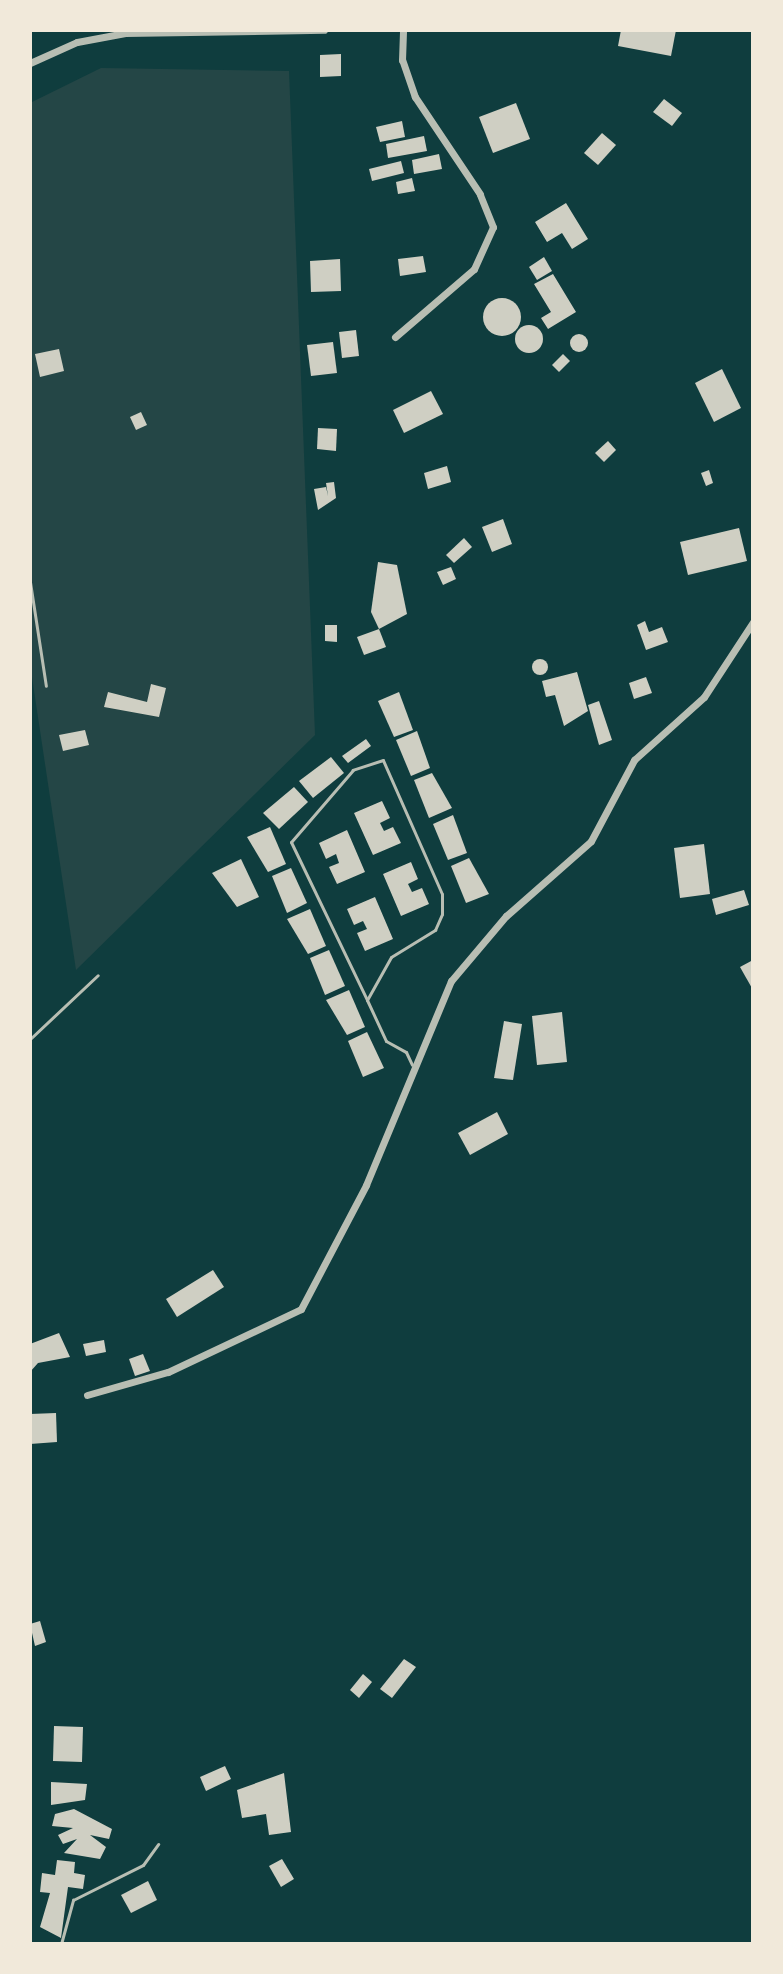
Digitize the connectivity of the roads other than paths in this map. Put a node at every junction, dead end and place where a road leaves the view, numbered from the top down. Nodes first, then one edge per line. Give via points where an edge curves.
1 (324, 30) edge
2 (403, 30) edge
3 (30, 63) edge
4 (395, 337) dead end
5 (30, 582) edge
6 (753, 622) edge
7 (46, 686) dead end
8 (98, 975) dead end
9 (367, 1000) junction
10 (30, 1039) edge
11 (416, 1072) junction
12 (87, 1395) dead end
13 (158, 1844) dead end
14 (61, 1944) edge

1 - 3 street via 125,33 77,42
2 - 4 street via 402,60 415,97 480,194 493,227 474,269
5 - 7 lane
6 - 11 street via 704,697 634,760 591,841 506,916 458,972
8 - 10 lane
9 - 9 lane via 291,842 353,770 383,760 442,894 442,914 435,930 391,957
9 - 11 lane via 386,1041 406,1052
11 - 12 street via 301,1309 168,1372
13 - 14 lane via 143,1865 73,1900

